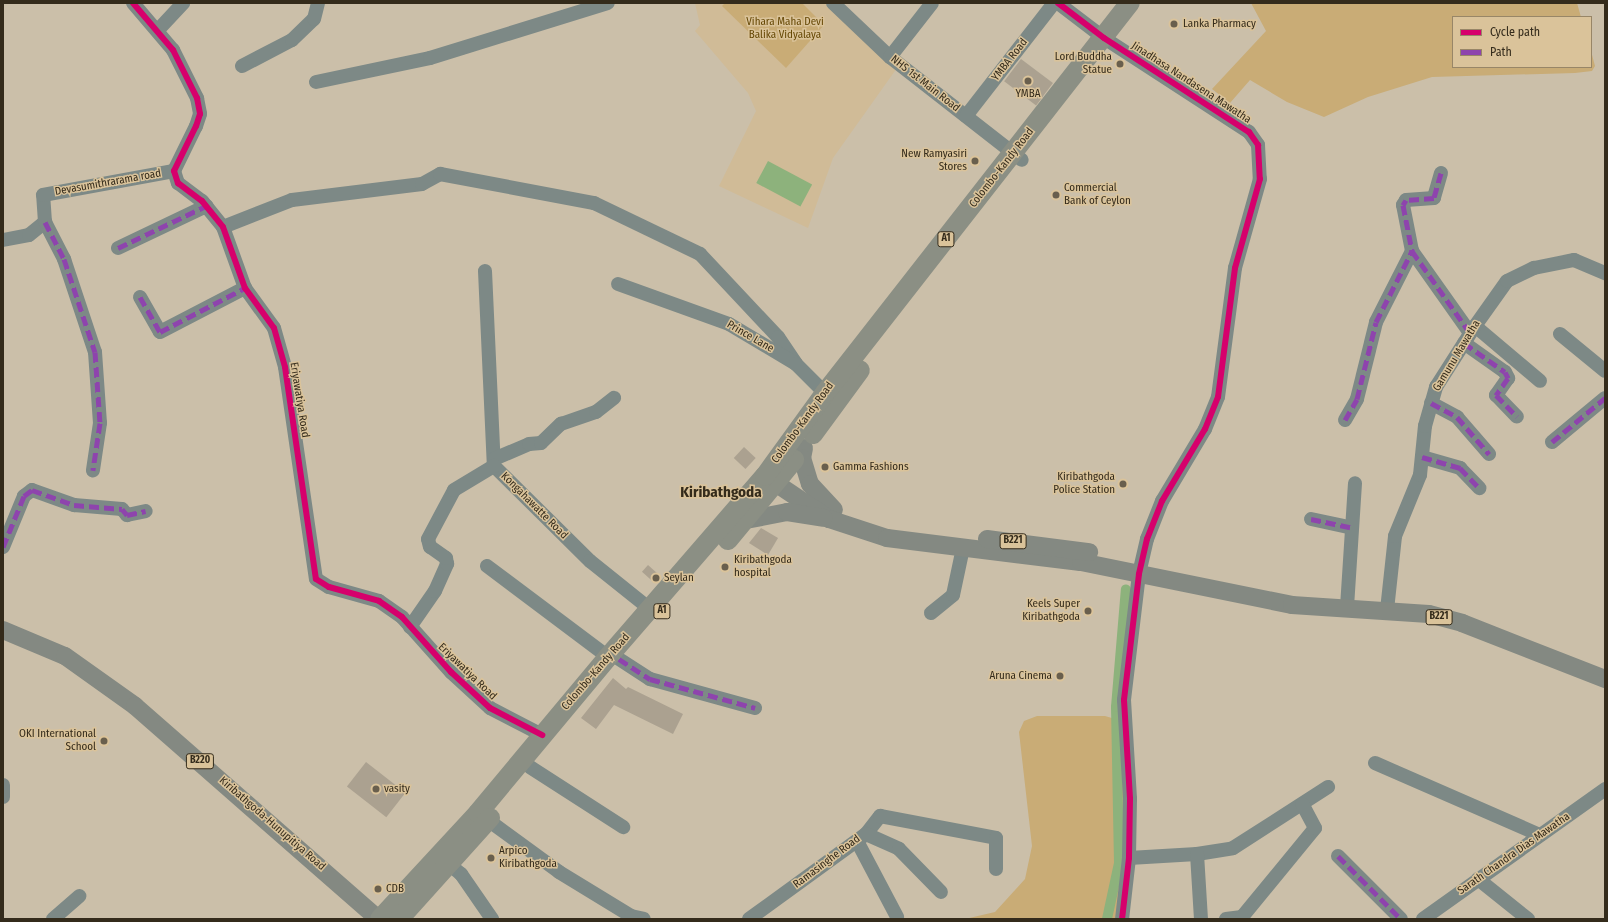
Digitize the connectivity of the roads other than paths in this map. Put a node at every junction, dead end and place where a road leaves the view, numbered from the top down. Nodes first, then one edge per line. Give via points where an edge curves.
1 (133, 3) edge
2 (183, 3) edge
3 (318, 3) edge
4 (608, 3) edge
5 (833, 3) edge
6 (932, 3) edge
7 (1054, 3) edge
8 (1058, 3) edge
9 (1130, 3) edge
10 (1144, 3) edge
11 (158, 30) junction
12 (1109, 41) junction
13 (890, 57) junction
14 (242, 66) dead end
15 (316, 82) dead end
16 (966, 116) junction
17 (1018, 157) junction
18 (174, 171) junction
19 (1441, 173) dead end
20 (206, 206) junction
21 (45, 222) junction
22 (223, 227) junction
23 (3, 240) edge
24 (118, 248) dead end
25 (1412, 251) junction
26 (485, 271) dead end
27 (1605, 273) edge
28 (618, 284) dead end
29 (245, 288) junction
30 (140, 297) dead end
31 (1470, 334) junction
32 (1560, 334) dead end
33 (796, 364) junction
34 (1605, 371) edge
35 (1540, 381) dead end
36 (825, 393) junction
37 (614, 398) dead end
38 (1605, 398) edge
39 (1431, 403) junction
40 (1517, 418) dead end
41 (1345, 420) dead end
42 (1552, 442) dead end
43 (804, 448) junction
44 (1489, 454) dead end
45 (1422, 457) junction
46 (494, 463) junction
47 (93, 470) dead end
48 (774, 476) junction
49 (1355, 483) dead end
50 (1479, 488) dead end
51 (146, 511) dead end
52 (831, 515) junction
53 (1311, 519) dead end
54 (746, 520) junction
55 (1350, 527) junction
56 (3, 547) edge
57 (962, 548) junction
58 (487, 566) dead end
59 (1141, 568) junction
60 (1347, 607) junction
61 (650, 609) junction
62 (1387, 610) junction
63 (931, 613) dead end
64 (410, 627) junction
65 (3, 630) edge
66 (613, 658) junction
67 (1605, 679) edge
68 (755, 708) dead end
69 (546, 738) junction
70 (1375, 763) dead end
71 (530, 767) junction
72 (3, 785) edge
73 (1328, 787) dead end
74 (1605, 789) edge
75 (3, 797) edge
76 (1302, 804) junction
77 (488, 820) junction
78 (623, 827) dead end
79 (1540, 835) junction
80 (861, 837) junction
81 (1197, 854) junction
82 (1338, 856) dead end
83 (1129, 858) junction
84 (449, 864) junction
85 (996, 869) dead end
86 (1478, 879) junction
87 (941, 892) dead end
88 (79, 896) dead end
89 (897, 917) dead end
90 (53, 919) edge
91 (379, 919) edge
92 (399, 919) edge
93 (492, 919) edge
94 (644, 919) edge
95 (749, 919) edge
96 (1122, 919) edge
97 (1201, 919) edge
98 (1226, 919) edge
99 (1401, 919) edge
100 (1423, 919) edge
101 (1528, 919) edge

1 - 11 street
2 - 11 street
3 - 14 street via 314,19 292,40
4 - 15 street via 430,58
5 - 13 street, NHS 1st Main Road
6 - 13 street
7 - 16 street, YMBA Road
8 - 12 street, Jinadhasa Nandasena Mawatha
9 - 12 highway, Colombo-Kandy Road / A1
10 - 12 highway, Colombo-Kandy Road / A1
11 - 18 street via 197,98 200,114
12 - 17 highway, Colombo-Kandy Road / A1
12 - 59 street, Jinadhasa Nandasena Mawatha via 1249,132 1258,146 1260,179 1235,268 1218,397 1205,429 1162,501
13 - 16 street, NHS 1st Main Road
16 - 17 street, NHS 1st Main Road
17 - 36 highway, Colombo-Kandy Road / A1
17 - 43 highway, Colombo-Kandy Road / A1
18 - 20 street, Eriyawatiya Road via 178,183
18 - 21 street, Devasumithrarama road via 43,195
19 - 25 street via 1434,198 1406,200 1402,205
20 - 22 street, Eriyawatiya Road
20 - 24 street
21 - 23 street via 29,235
21 - 47 street via 64,258 95,352 100,423
22 - 29 street, Eriyawatiya Road
22 - 33 street via 292,200 422,184 440,174 594,203 700,254 778,337
25 - 31 street
25 - 41 street via 1376,322 1357,399
26 - 46 street
27 - 31 street, Gamunu Mawatha via 1574,260 1534,268 1507,281
28 - 33 street, Prince Lane via 729,324
29 - 30 street via 160,332
29 - 64 street, Eriyawatiya Road via 270,317 285,367 316,579 328,587 379,601
31 - 35 street
31 - 39 street, Gamunu Mawatha via 1436,387
31 - 40 street via 1505,372 1508,378 1496,394
32 - 34 street
33 - 36 street, Prince Lane
36 - 48 highway, Colombo-Kandy Road / A1
37 - 46 street via 596,412 561,424 541,443 528,444
38 - 42 street
39 - 44 street via 1457,417
39 - 45 street, Gamunu Mawatha
43 - 48 highway, Colombo-Kandy Road / A1
43 - 52 main road via 802,458 810,484
45 - 50 street via 1460,468
45 - 62 street, Gamunu Mawatha via 1420,475 1395,536
46 - 61 street, Kongahawatte Road via 590,560
46 - 64 street via 454,490 428,539 430,546 446,558 447,564 435,591
48 - 52 main road, B221
48 - 54 highway, Colombo-Kandy Road / A1
48 - 61 highway, Colombo-Kandy Road / A1
49 - 55 street
51 - 56 street via 127,515 122,509 74,505 32,490 24,496
52 - 54 main road via 787,512
52 - 57 main road, B221 via 887,538
52 - 59 main road, B221 via 907,531 1047,544
53 - 55 street
54 - 66 highway, Colombo-Kandy Road / A1
55 - 60 street
57 - 59 main road, B221
57 - 63 street via 953,595
58 - 66 street
59 - 60 main road, B221 via 1263,600
59 - 83 street, Jinadhasa Nandasena Mawatha via 1124,700 1130,799
60 - 62 main road, B221
61 - 66 highway, Colombo-Kandy Road / A1
62 - 67 main road, B221 via 1462,623
64 - 69 street, Eriyawatiya Road via 490,708
65 - 91 main road, Kiribathgoda-Hunupitiya Road / B220 via 65,656 135,706
66 - 68 street via 650,679
66 - 69 highway, Colombo-Kandy Road / A1
69 - 71 highway, Colombo-Kandy Road / A1
69 - 91 highway, Colombo-Kandy Road / A1
70 - 79 street
71 - 77 highway, Colombo-Kandy Road / A1
71 - 78 street
72 - 75 street
73 - 76 street
74 - 79 street, Sarath Chandra Dias Mawatha
76 - 81 street via 1233,848
76 - 98 street via 1315,828 1242,917
77 - 84 highway, Colombo-Kandy Road / A1
77 - 94 street via 559,872 631,916
79 - 86 street, Sarath Chandra Dias Mawatha
80 - 85 street via 880,816 996,838
80 - 87 street, Ramasinghe Road via 898,848
80 - 89 street
80 - 95 street, Ramasinghe Road
81 - 83 street
81 - 97 street
82 - 99 street
83 - 96 street, Jinadhasa Nandasena Mawatha
84 - 92 highway, Colombo-Kandy Road / A1
84 - 93 street via 461,874
86 - 100 street, Sarath Chandra Dias Mawatha
86 - 101 street
88 - 90 street

